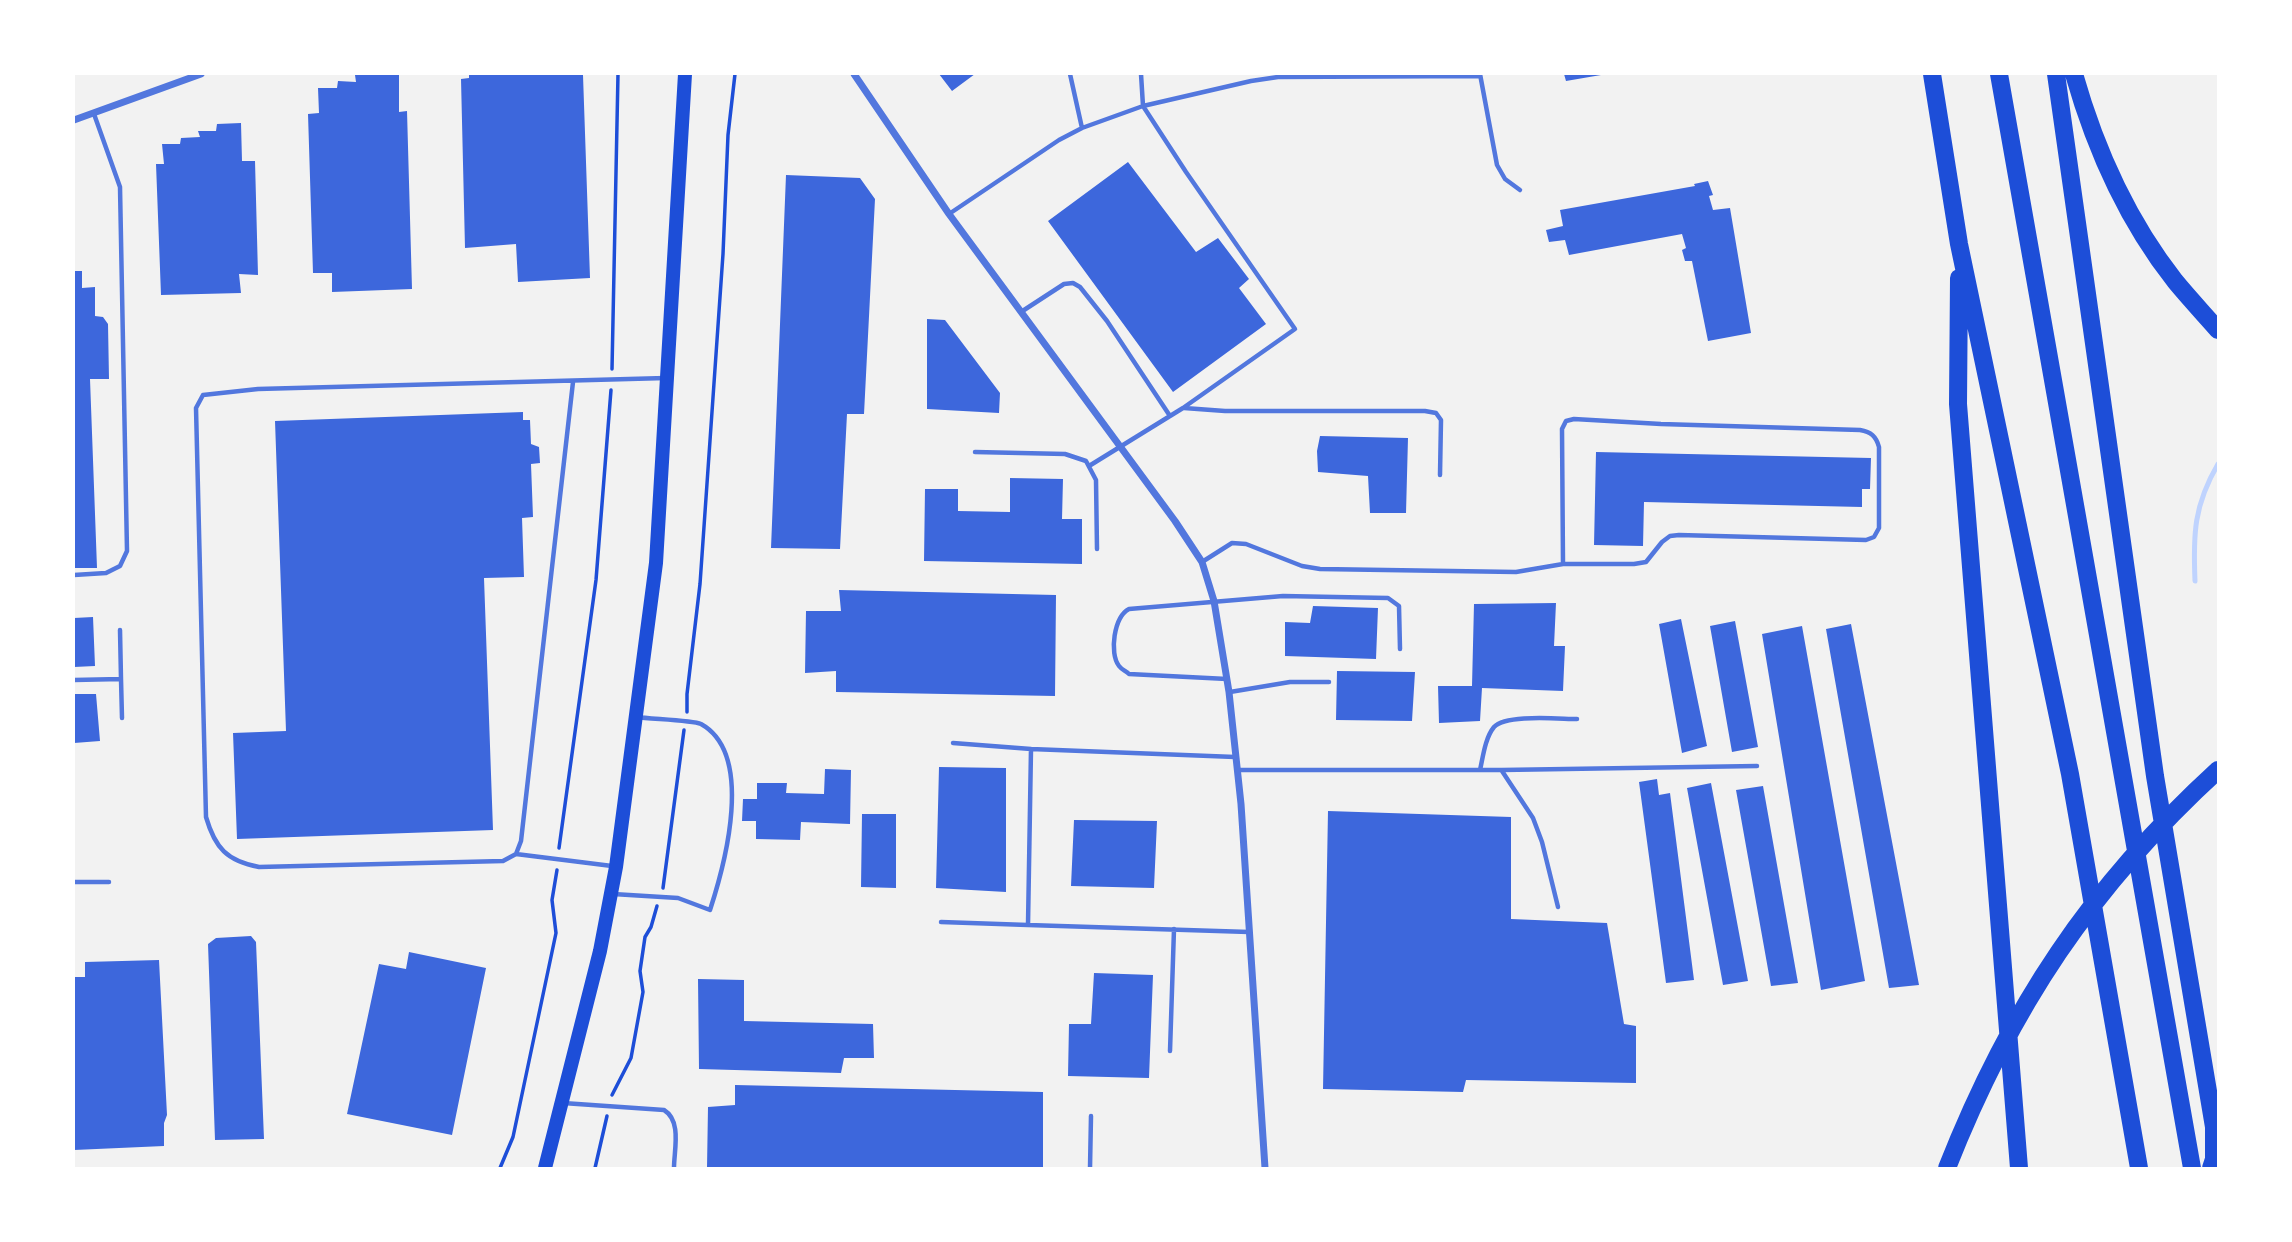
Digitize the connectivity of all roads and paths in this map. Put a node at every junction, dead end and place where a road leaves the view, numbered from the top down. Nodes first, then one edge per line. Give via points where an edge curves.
1 (201, 74) edge
2 (618, 74) edge
3 (685, 74) edge
4 (735, 74) edge
5 (853, 74) edge
6 (1070, 74) edge
7 (1141, 74) edge
8 (1932, 74) edge
9 (1999, 74) edge
10 (2056, 74) edge
11 (2074, 74) edge
12 (1480, 75) edge
13 (1143, 106) junction
14 (94, 113) junction
15 (74, 120) edge
16 (1082, 128) junction
17 (1520, 190) dead end
18 (949, 214) junction
19 (1959, 244) junction
20 (1021, 312) junction
21 (2218, 330) edge
22 (667, 378) junction
23 (612, 381) junction
24 (573, 382) junction
25 (1183, 408) junction
26 (1170, 416) junction
27 (1119, 446) junction
28 (975, 452) dead end
29 (1089, 466) junction
30 (1440, 475) dead end
31 (1097, 549) dead end
32 (1202, 562) junction
33 (1563, 564) junction
34 (74, 575) edge
35 (1214, 601) junction
36 (120, 630) dead end
37 (1400, 649) dead end
38 (121, 679) junction
39 (1227, 679) junction
40 (74, 680) edge
41 (1329, 682) dead end
42 (1229, 692) junction
43 (688, 706) dead end
44 (636, 717) junction
45 (122, 718) dead end
46 (1577, 719) dead end
47 (683, 738) dead end
48 (953, 743) dead end
49 (1031, 749) junction
50 (1235, 757) junction
51 (1757, 766) dead end
52 (1236, 770) junction
53 (1480, 770) junction
54 (1502, 770) junction
55 (2218, 771) edge
56 (516, 854) junction
57 (558, 860) junction
58 (617, 867) junction
59 (74, 882) edge
60 (109, 882) dead end
61 (664, 885) dead end
62 (610, 894) junction
63 (1558, 907) dead end
64 (656, 910) dead end
65 (941, 922) dead end
66 (1028, 925) junction
67 (1174, 929) junction
68 (1249, 932) junction
69 (1170, 1051) dead end
70 (613, 1092) dead end
71 (562, 1103) junction
72 (1091, 1116) dead end
73 (606, 1121) dead end
74 (500, 1168) edge
75 (545, 1168) edge
76 (595, 1168) edge
77 (674, 1168) edge
78 (1090, 1168) edge
79 (1265, 1168) edge
80 (1947, 1168) edge
81 (2019, 1168) edge
82 (2139, 1168) edge
83 (2192, 1168) edge
84 (2211, 1168) edge

1 - 14 street
2 - 23 path
3 - 22 main road
4 - 43 path via 701,584
5 - 18 street
6 - 16 lane
7 - 13 lane
8 - 19 highway
9 - 83 highway
10 - 84 highway via 2155,776 2214,1126
11 - 21 highway via 2088,123 2127,209 2175,281
12 - 13 lane via 1278,77
12 - 17 lane via 1497,165 1505,179
13 - 16 lane
13 - 25 lane via 1295,328
14 - 15 street
14 - 34 lane via 120,187 127,551 120,566 106,573
16 - 18 lane
18 - 20 street
19 - 81 highway via 1958,404
19 - 82 highway via 2070,774
20 - 26 lane via 1073,282 1107,321
20 - 27 street
22 - 23 lane
22 - 44 main road via 656,563
23 - 24 lane
23 - 57 path via 596,580
24 - 56 lane
24 - 56 lane via 258,389 203,395 196,408 206,817 217,844 228,856 259,867 503,861
25 - 26 lane
25 - 30 lane via 1436,413 1441,421
26 - 27 lane
27 - 29 lane
27 - 32 street
28 - 29 lane via 1065,454
29 - 31 lane via 1096,480
32 - 33 lane via 1233,543 1320,569 1516,572
32 - 35 street
33 - 33 lane via 1646,562 1662,542 1679,534 1874,537 1878,528 1877,439 1860,430 1566,421 1562,429
35 - 37 lane via 1283,596 1388,598 1399,606
35 - 39 street
35 - 39 lane via 1129,609 1115,625 1115,651 1118,666 1129,674
36 - 38 lane
38 - 40 lane
38 - 45 lane
39 - 42 street
41 - 42 lane via 1290,682
42 - 50 street
44 - 58 main road
44 - 62 lane via 699,723 723,745 730,773 729,839 710,910 678,898
46 - 53 lane via 1506,720 1494,727
47 - 61 path
48 - 49 lane
49 - 50 lane
49 - 66 lane
50 - 52 street
51 - 54 lane
52 - 53 lane
52 - 68 street
53 - 54 lane
54 - 63 lane via 1533,817
55 - 80 highway via 2134,854 2080,920 2029,995 1966,1119
56 - 57 lane
57 - 58 lane
57 - 74 path via 552,900 556,933 513,1137
58 - 62 main road
59 - 60 lane
62 - 71 main road
64 - 70 path via 645,937 640,971 643,992 631,1058
65 - 66 lane
66 - 67 lane
67 - 68 lane
67 - 69 lane
68 - 79 street
71 - 75 main road
71 - 77 lane via 664,1110 676,1124
72 - 78 lane
73 - 76 path

